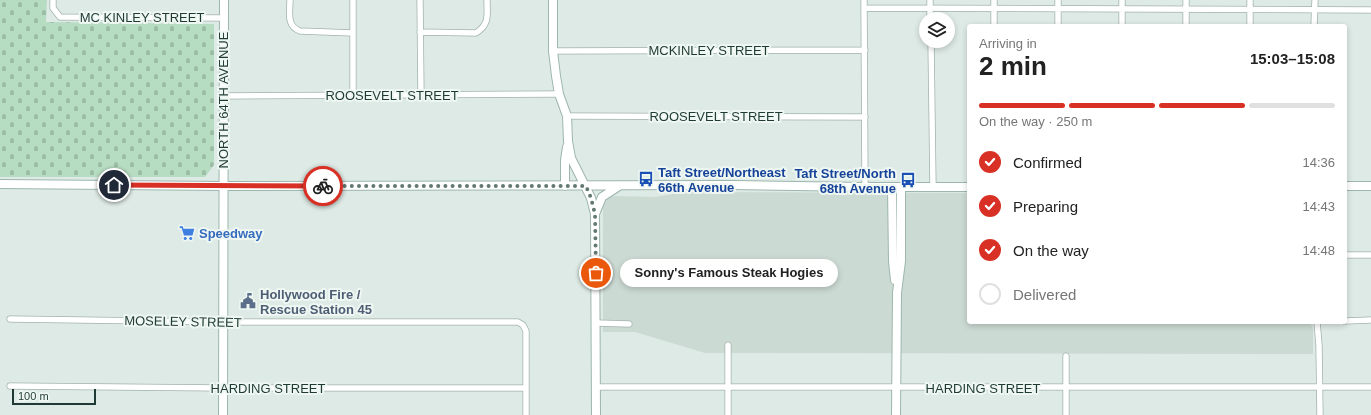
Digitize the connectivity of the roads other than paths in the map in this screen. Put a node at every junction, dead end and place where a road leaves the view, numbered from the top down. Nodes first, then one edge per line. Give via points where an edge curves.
1 (53, 0) edge
2 (224, 0) edge
3 (290, 0) edge
4 (353, 0) edge
5 (420, 0) edge
6 (487, 0) edge
7 (553, 0) edge
8 (864, 0) edge
9 (930, 0) edge
10 (994, 0) edge
11 (1058, 0) edge
12 (1122, 0) edge
13 (1186, 0) edge
14 (1250, 0) edge
15 (1314, 0) edge
16 (864, 8) junction
17 (930, 8) junction
18 (1122, 8) junction
19 (994, 9) junction
20 (1058, 9) junction
21 (1186, 9) junction
22 (1250, 9) junction
23 (1314, 9) junction
24 (1371, 10) edge
25 (930, 12) edge
26 (223, 18) junction
27 (994, 24) edge
28 (1058, 24) edge
29 (1122, 24) edge
30 (1186, 24) edge
31 (1250, 24) edge
32 (1314, 24) edge
33 (420, 32) junction
34 (353, 33) junction
35 (931, 48) edge
36 (553, 50) junction
37 (865, 50) junction
38 (559, 94) junction
39 (353, 95) junction
40 (421, 95) junction
41 (224, 96) junction
42 (567, 116) junction
43 (865, 117) junction
44 (568, 141) junction
45 (0, 184) edge
46 (223, 186) junction
47 (565, 186) junction
48 (586, 186) junction
49 (619, 186) junction
50 (1347, 186) edge
51 (1371, 186) edge
52 (865, 187) junction
53 (892, 187) junction
54 (901, 187) junction
55 (933, 187) junction
56 (967, 187) edge
57 (595, 214) junction
58 (1371, 254) edge
59 (1347, 255) edge
60 (897, 293) junction
61 (10, 319) dead end
62 (1347, 320) edge
63 (1371, 320) edge
64 (223, 322) junction
65 (596, 323) junction
66 (629, 324) dead end
67 (1317, 324) edge
68 (728, 345) dead end
69 (1066, 356) dead end
70 (10, 386) dead end
71 (596, 387) junction
72 (1320, 387) junction
73 (1371, 387) edge
74 (223, 388) junction
75 (526, 388) junction
76 (728, 388) junction
77 (896, 388) junction
78 (1066, 388) junction
79 (223, 415) edge
80 (526, 415) edge
81 (596, 415) edge
82 (728, 415) edge
83 (896, 415) edge
84 (1066, 415) edge
85 (1320, 415) edge

1 - 26 street, MC KINLEY STREET via 53,8 60,17
2 - 26 street, NORTH 64TH AVENUE
3 - 34 street via 290,23 294,29
4 - 34 street
5 - 33 street
6 - 33 street via 487,21 476,33
7 - 36 street
8 - 16 street
9 - 17 street
10 - 19 street
11 - 20 street
12 - 18 street
13 - 21 street
14 - 22 street
15 - 23 street
16 - 17 street
16 - 37 street
17 - 19 street
17 - 25 street
18 - 20 street
18 - 21 street
18 - 29 street
19 - 20 street
19 - 27 street
20 - 28 street
21 - 22 street
21 - 30 street
22 - 23 street
22 - 31 street
23 - 24 street
23 - 32 street
26 - 41 street, NORTH 64TH AVENUE
33 - 40 street
34 - 39 street
35 - 55 street
36 - 37 street, MCKINLEY STREET
36 - 38 street
37 - 43 street
38 - 40 street, ROOSEVELT STREET
38 - 42 street
39 - 40 street, ROOSEVELT STREET
39 - 41 street, ROOSEVELT STREET
41 - 46 street, NORTH 64TH AVENUE
42 - 43 street, ROOSEVELT STREET
42 - 44 street
43 - 52 street
44 - 47 street
44 - 48 street via 571,158
45 - 46 street
46 - 47 street
46 - 64 street, NORTH 64TH AVENUE
47 - 48 street
48 - 49 street
48 - 57 street
49 - 52 street
49 - 57 street via 602,197
50 - 51 street
52 - 53 street
53 - 54 street
53 - 60 street via 893,261
54 - 55 street
54 - 60 street via 901,261
55 - 56 street
57 - 65 street
58 - 59 street
60 - 77 street
61 - 64 street, MOSELEY STREET
62 - 63 street
64 - 74 street, NORTH 64TH AVENUE
64 - 75 street, MOSELEY STREET via 518,322 526,331
65 - 66 street
65 - 71 street
67 - 72 street
68 - 76 street
69 - 78 street
70 - 74 street, HARDING STREET
71 - 76 street, HARDING STREET
71 - 81 street
72 - 73 street, HARDING STREET
72 - 78 street, HARDING STREET
72 - 85 street
74 - 75 street, HARDING STREET
74 - 79 street, NORTH 64TH AVENUE
75 - 80 street
76 - 77 street, HARDING STREET
76 - 82 street
77 - 78 street, HARDING STREET
77 - 83 street
78 - 84 street

